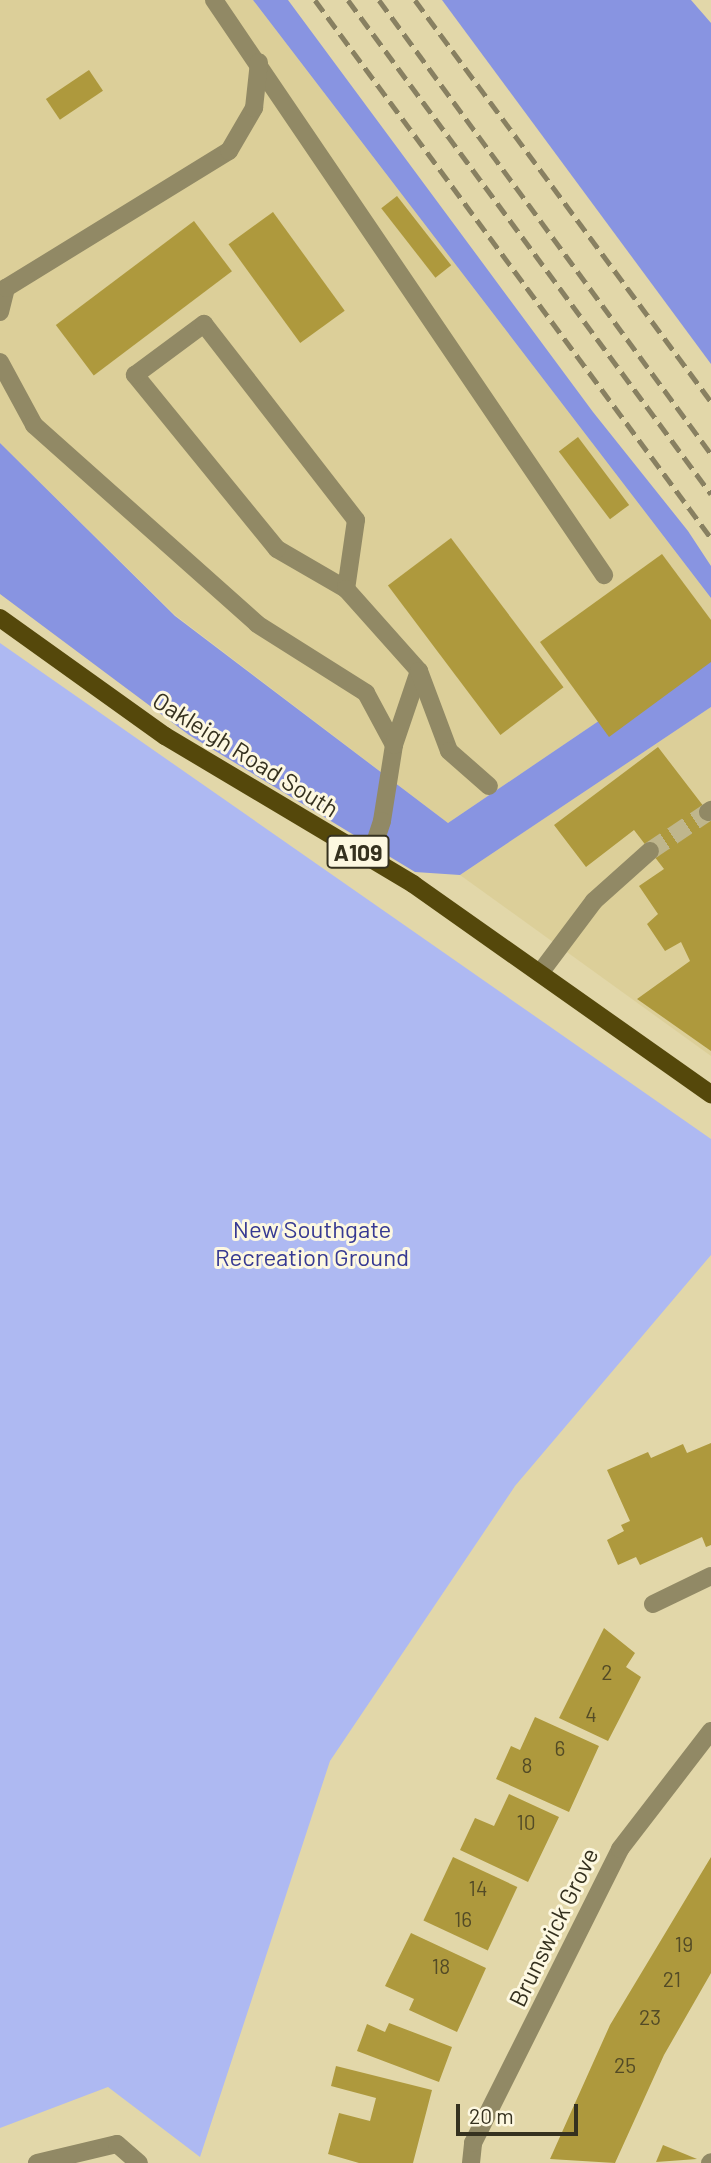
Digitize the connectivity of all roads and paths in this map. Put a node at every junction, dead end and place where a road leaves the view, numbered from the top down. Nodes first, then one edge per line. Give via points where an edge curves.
1 (214, 0) edge
2 (259, 62) junction
3 (0, 312) edge
4 (0, 362) edge
5 (604, 575) dead end
6 (346, 589) junction
7 (0, 618) edge
8 (419, 671) junction
9 (394, 745) junction
10 (489, 786) dead end
11 (650, 851) tunnel mouth
12 (370, 858) junction
13 (540, 973) junction
14 (711, 1094) edge
15 (711, 1576) edge
16 (653, 1604) dead end
17 (711, 1731) edge
18 (37, 2163) edge
19 (139, 2163) edge
20 (471, 2163) edge

1 - 2 street
2 - 3 street via 254,108 229,150 6,288
2 - 5 street
4 - 9 street via 34,425 257,624 366,693
6 - 6 street via 277,549 135,375 204,324 356,520
6 - 8 street
7 - 12 main road, Oakleigh Road South / A109 via 164,736
8 - 9 street
8 - 10 street via 449,751
9 - 12 street via 382,821
11 - 13 street via 594,901
12 - 13 main road, Oakleigh Road South / A109
13 - 14 main road, Oakleigh Road South / A109
15 - 16 street
17 - 20 street, Brunswick Grove via 620,1849 473,2143
18 - 19 street via 117,2144

